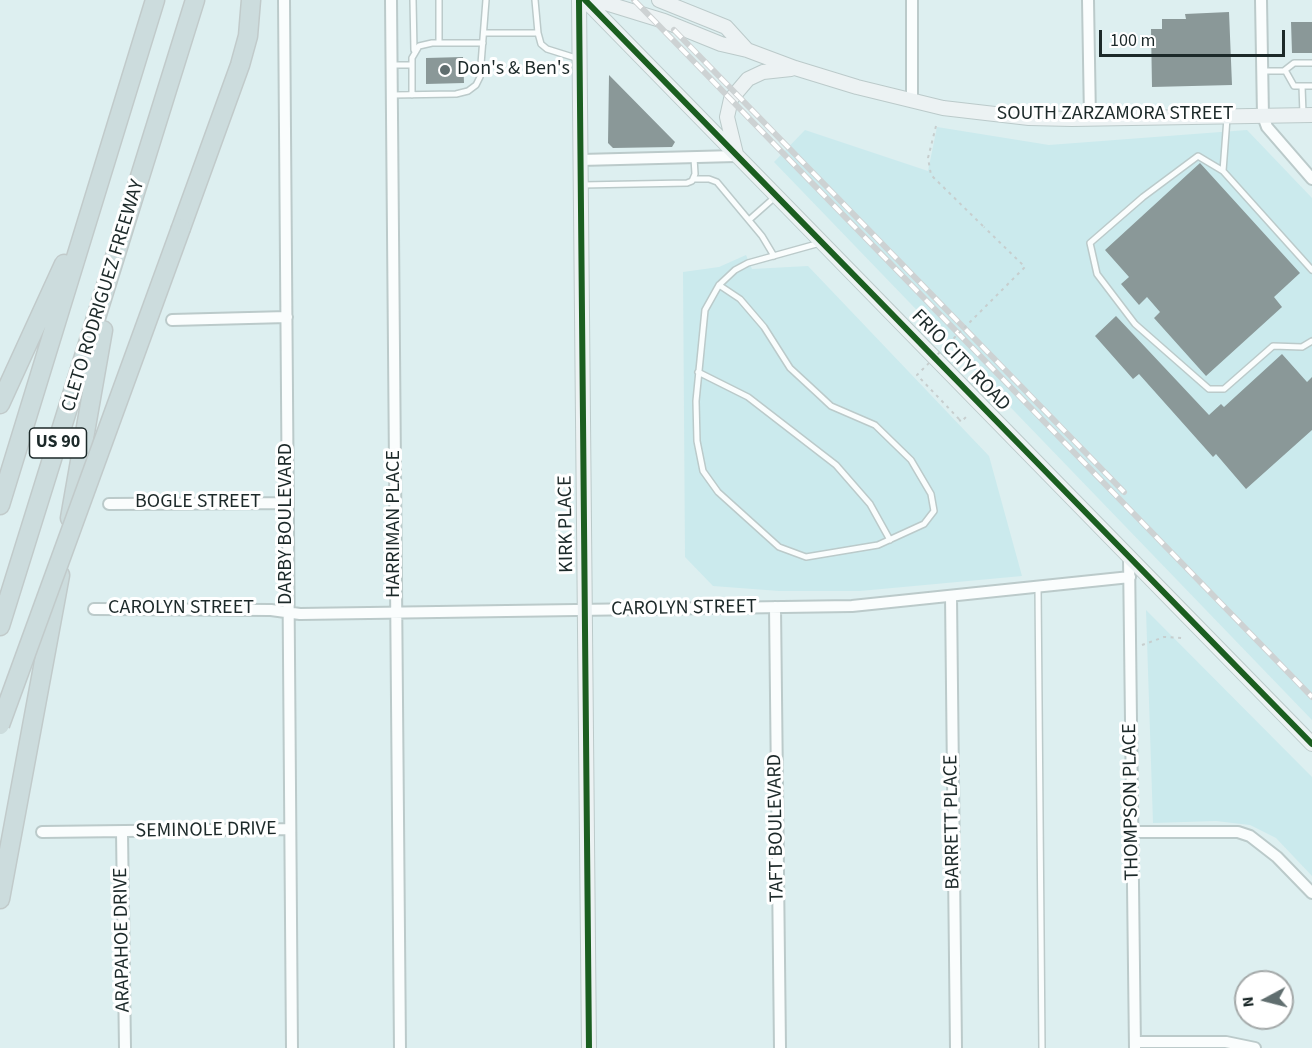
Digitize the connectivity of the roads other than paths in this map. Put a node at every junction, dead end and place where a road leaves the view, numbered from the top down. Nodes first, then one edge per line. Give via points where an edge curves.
1 (155, 0) edge
2 (195, 0) edge
3 (251, 0) edge
4 (284, 0) edge
5 (391, 0) edge
6 (413, 0) edge
7 (439, 0) edge
8 (486, 0) edge
9 (535, 0) edge
10 (579, 0) edge
11 (585, 0) edge
12 (596, 0) edge
13 (659, 0) edge
14 (912, 0) edge
15 (1088, 0) edge
16 (1261, 0) edge
17 (484, 33) junction
18 (538, 33) junction
19 (439, 43) junction
20 (483, 43) junction
21 (414, 50) junction
22 (747, 50) junction
23 (580, 60) junction
24 (1312, 63) edge
25 (391, 65) junction
26 (412, 65) junction
27 (795, 68) junction
28 (1262, 71) junction
29 (1285, 71) junction
30 (1302, 86) junction
31 (1312, 86) edge
32 (392, 95) junction
33 (412, 95) junction
34 (912, 101) junction
35 (1307, 115) edge
36 (1263, 116) junction
37 (1227, 117) junction
38 (1090, 119) junction
39 (736, 156) junction
40 (694, 158) junction
41 (580, 160) junction
42 (1223, 171) junction
43 (694, 179) junction
44 (1312, 179) edge
45 (581, 185) junction
46 (776, 196) junction
47 (91, 206) junction
48 (749, 219) junction
49 (821, 242) junction
50 (774, 256) junction
51 (115, 260) junction
52 (1312, 270) edge
53 (719, 285) junction
54 (287, 317) junction
55 (172, 320) dead end
56 (1312, 341) edge
57 (698, 372) junction
58 (0, 404) edge
59 (288, 503) junction
60 (109, 504) dead end
61 (0, 505) edge
62 (890, 540) junction
63 (1129, 557) junction
64 (1130, 577) junction
65 (1038, 587) junction
66 (951, 596) junction
67 (775, 607) junction
68 (94, 609) dead end
69 (585, 610) junction
70 (287, 612) junction
71 (395, 613) junction
72 (0, 626) edge
73 (0, 725) edge
74 (1312, 744) edge
75 (290, 829) junction
76 (42, 832) dead end
77 (122, 832) junction
78 (1133, 832) junction
79 (1311, 891) edge
80 (0, 899) edge
81 (1135, 1045) edge
82 (125, 1048) edge
83 (292, 1048) edge
84 (400, 1048) edge
85 (588, 1048) edge
86 (780, 1048) edge
87 (956, 1048) edge
88 (1042, 1048) edge
89 (1255, 1048) edge

1 - 47 highway, CLETO RODRIGUEZ FREEWAY / US 90
2 - 51 highway, CLETO RODRIGUEZ FREEWAY / US 90
3 - 73 highway, bridge via 248,36 240,65
4 - 54 street, DARBY BOULEVARD
5 - 25 street, HARRIMAN PLACE
6 - 21 lane
7 - 19 lane
8 - 17 lane
9 - 18 lane
10 - 23 main road, KIRK PLACE
11 - 39 main road, FRIO CITY ROAD
12 - 22 main road, SOUTH ZARZAMORA STREET
13 - 22 main road, SOUTH ZARZAMORA STREET via 726,27
14 - 34 street
15 - 38 street
16 - 28 street
17 - 18 lane
17 - 20 lane
18 - 23 lane via 547,49
19 - 20 lane
19 - 21 lane via 425,43
20 - 33 lane via 480,77 468,91
21 - 26 lane
22 - 27 main road, SOUTH ZARZAMORA STREET
23 - 41 main road, KIRK PLACE
24 - 29 lane via 1294,63
25 - 26 lane
25 - 32 street, HARRIMAN PLACE
26 - 33 lane
27 - 34 main road, SOUTH ZARZAMORA STREET
27 - 39 main road via 763,72 748,79 731,99 727,117
28 - 29 lane
28 - 36 street
29 - 30 lane via 1294,86
30 - 31 lane
30 - 35 lane
32 - 33 lane
32 - 71 street, HARRIMAN PLACE
34 - 38 main road, SOUTH ZARZAMORA STREET via 983,114
35 - 36 main road, SOUTH ZARZAMORA STREET
36 - 37 main road, SOUTH ZARZAMORA STREET
36 - 44 street via 1267,127
37 - 38 main road, SOUTH ZARZAMORA STREET
37 - 42 lane
39 - 40 street
39 - 46 main road, FRIO CITY ROAD
40 - 41 street
40 - 43 lane
41 - 45 main road, KIRK PLACE
42 - 52 lane
42 - 56 lane via 1198,156 1143,197 1090,243 1097,274 1136,324 1209,389 1224,388 1272,346 1302,347
43 - 45 lane via 682,183
43 - 48 lane via 717,182
45 - 69 main road, KIRK PLACE
46 - 48 lane
46 - 49 main road, FRIO CITY ROAD
47 - 58 highway
47 - 61 highway, CLETO RODRIGUEZ FREEWAY / US 90
48 - 50 lane
49 - 50 lane
49 - 63 main road, FRIO CITY ROAD
50 - 53 lane via 748,263
51 - 72 highway, CLETO RODRIGUEZ FREEWAY / US 90
51 - 80 highway
53 - 57 lane via 705,310
53 - 62 lane via 740,299 764,327 790,368 831,406 875,425 910,460 931,494 934,511 924,524
54 - 55 street
54 - 59 street, DARBY BOULEVARD
57 - 62 lane via 748,397 836,465 870,504
57 - 62 lane via 698,441 703,471 718,492 779,547 806,557 858,550
59 - 60 street, BOGLE STREET
59 - 70 street, DARBY BOULEVARD
63 - 64 street, THOMPSON PLACE
63 - 74 main road, FRIO CITY ROAD
64 - 65 street, CAROLYN STREET
64 - 78 street, THOMPSON PLACE
65 - 66 street, CAROLYN STREET
65 - 88 lane
66 - 67 street, CAROLYN STREET via 852,606
66 - 87 street, BARRETT PLACE
67 - 69 street, CAROLYN STREET
67 - 86 street, TAFT BOULEVARD
68 - 70 street, CAROLYN STREET
69 - 71 street, CAROLYN STREET
69 - 85 main road, KIRK PLACE
70 - 71 street, CAROLYN STREET
70 - 75 street, DARBY BOULEVARD
71 - 84 street, HARRIMAN PLACE
75 - 77 street, SEMINOLE DRIVE
75 - 83 street, DARBY BOULEVARD
76 - 77 street, SEMINOLE DRIVE
77 - 82 street, ARAPAHOE DRIVE
78 - 79 street via 1238,832 1264,846
78 - 81 street, THOMPSON PLACE
81 - 89 street via 1226,1042

